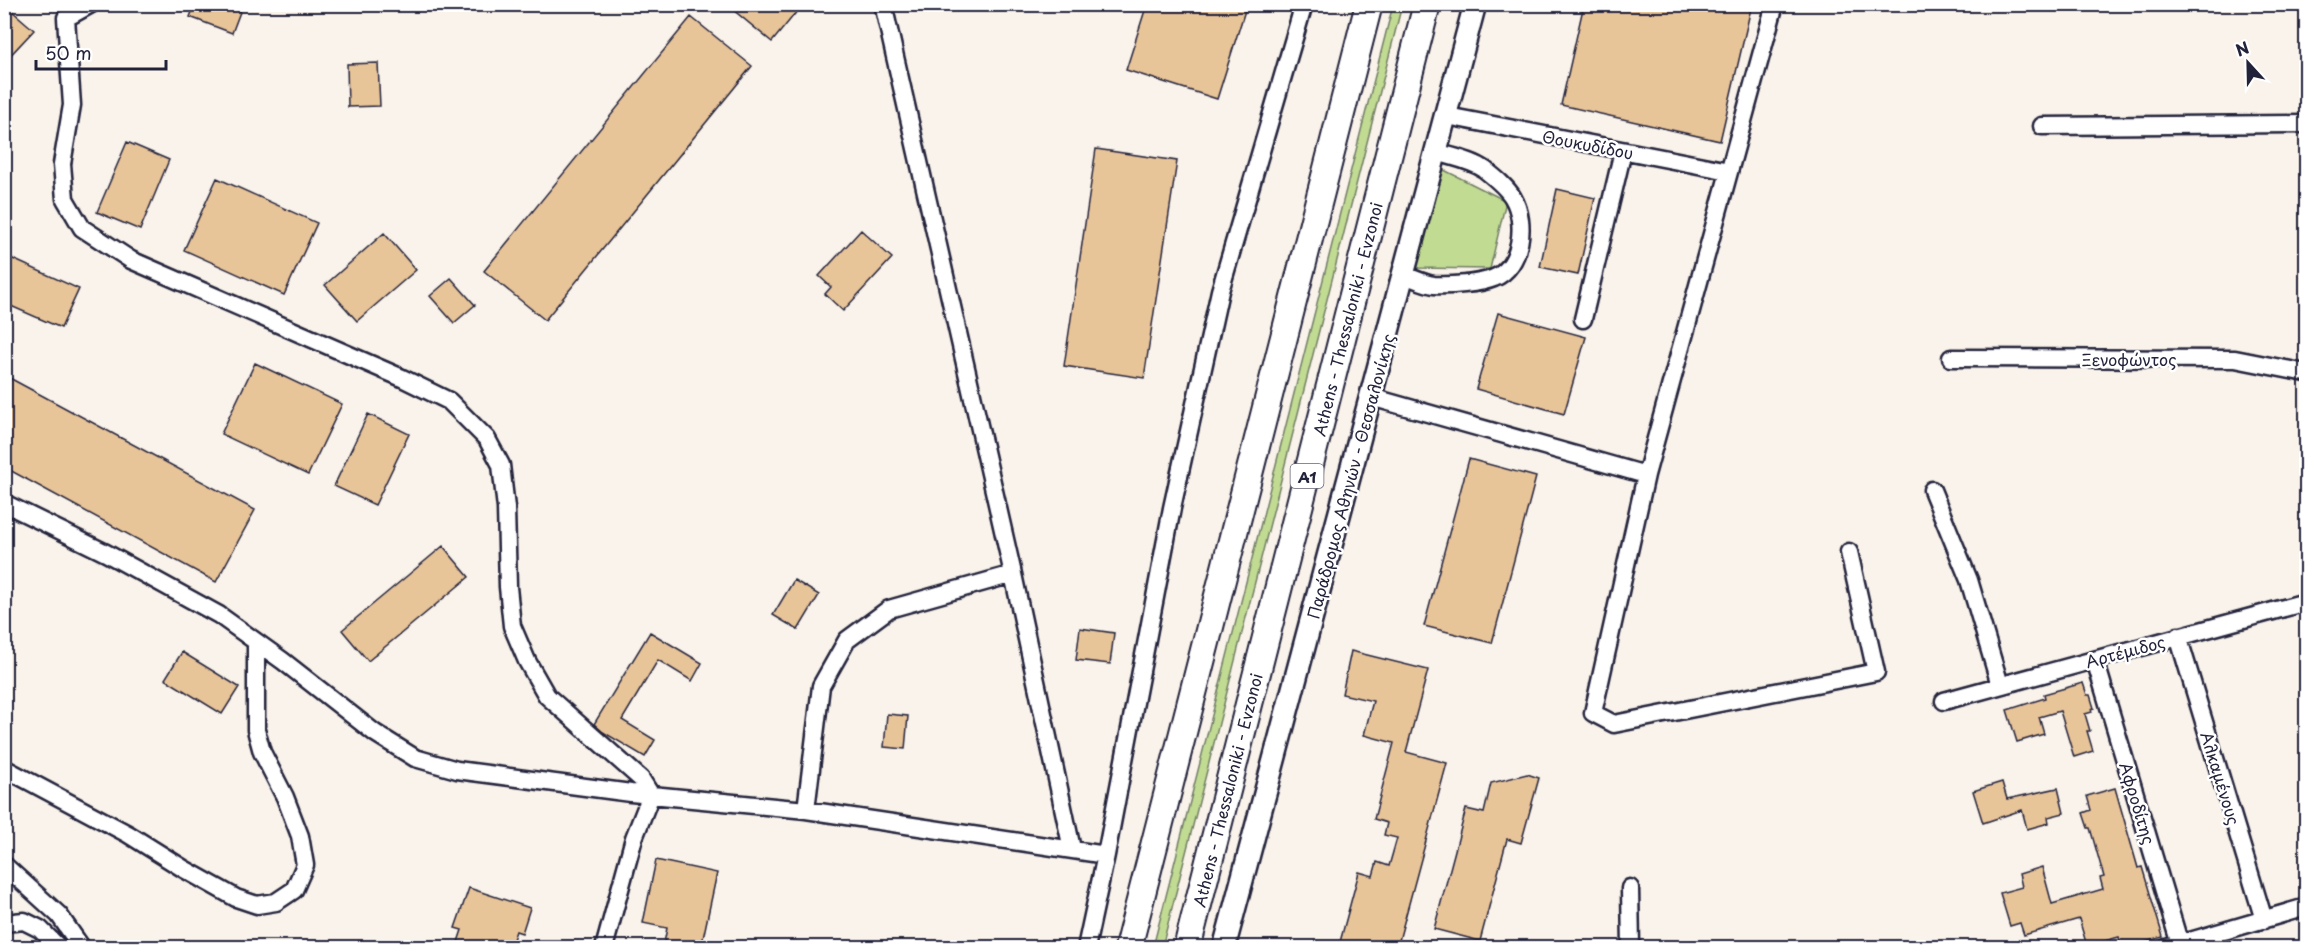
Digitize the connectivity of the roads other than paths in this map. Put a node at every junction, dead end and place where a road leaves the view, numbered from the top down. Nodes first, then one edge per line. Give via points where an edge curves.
1 (91, 4) edge
2 (883, 4) edge
3 (1304, 4) edge
4 (1368, 4) edge
5 (1427, 4) edge
6 (1475, 4) edge
7 (1775, 4) edge
8 (62, 11) edge
9 (1447, 116) junction
10 (2307, 124) edge
11 (2042, 126) dead end
12 (1623, 150) junction
13 (1437, 152) junction
14 (1729, 171) junction
15 (1404, 275) junction
16 (1583, 319) dead end
17 (1951, 358) dead end
18 (2307, 373) edge
19 (1371, 397) junction
20 (1646, 475) junction
21 (1932, 490) dead end
22 (4, 502) edge
23 (1849, 552) dead end
24 (1013, 574) junction
25 (2307, 602) edge
26 (2178, 636) junction
27 (256, 642) junction
28 (2095, 660) junction
29 (2000, 685) junction
30 (1944, 701) dead end
31 (4, 768) edge
32 (651, 795) junction
33 (806, 810) junction
34 (1072, 849) junction
35 (1106, 855) junction
36 (4, 865) edge
37 (1630, 888) dead end
38 (2307, 907) edge
39 (2264, 920) junction
40 (4, 923) edge
41 (2175, 946) edge
42 (1227, 947) edge
43 (59, 948) edge
44 (82, 948) edge
45 (604, 948) edge
46 (1086, 948) edge
47 (1128, 948) edge
48 (1186, 948) edge
49 (1631, 948) edge

1 - 8 street
2 - 24 street
3 - 35 street via 1220,291 1172,508
4 - 47 highway
5 - 48 highway, Athens - Thessaloniki - Evzonoi / Α1
6 - 9 main road, Παράδρομος Αθηνών - Θεσσαλονίκης
7 - 14 street
8 - 32 street via 72,105 62,164 65,199 82,228 131,260 449,401 487,439 501,465 512,626 526,661 547,696 641,779
9 - 12 street, Θουκυδίδου
9 - 13 main road, Παράδρομος Αθηνών - Θεσσαλονίκης
10 - 11 street
12 - 14 street, Θουκυδίδου
12 - 16 street
13 - 15 main road, Παράδρομος Αθηνών - Θεσσαλονίκης
13 - 15 street via 1482,168 1500,182 1514,199 1521,223 1520,246 1512,263 1495,278 1433,285
14 - 20 street
15 - 19 main road, Παράδρομος Αθηνών - Θεσσαλονίκης
17 - 18 street, Ξενοφώντος via 2235,359
19 - 20 street
19 - 42 main road, Παράδρομος Αθηνών - Θεσσαλονίκης
20 - 23 street via 1593,713 1614,724 1876,672
21 - 29 street via 1969,580
22 - 27 street via 219,615
24 - 33 street via 889,609 848,640 821,686
24 - 34 street
25 - 26 street, Αρτέμιδος
26 - 28 street, Αρτέμιδος
26 - 39 street, Αλκαμένους
27 - 31 street via 256,730 300,836 305,865 294,890 276,902 257,905 236,898 128,834
27 - 32 street via 375,734 415,758 457,770
28 - 29 street, Αρτέμιδος
28 - 41 street, Αφροδίτης
29 - 30 street, Αρτέμιδος
32 - 33 street
32 - 45 street via 634,838
33 - 34 street
34 - 35 street
35 - 46 street
36 - 44 street via 59,915
37 - 49 street
38 - 39 street
39 - 41 street
40 - 43 street via 24,921 40,929

